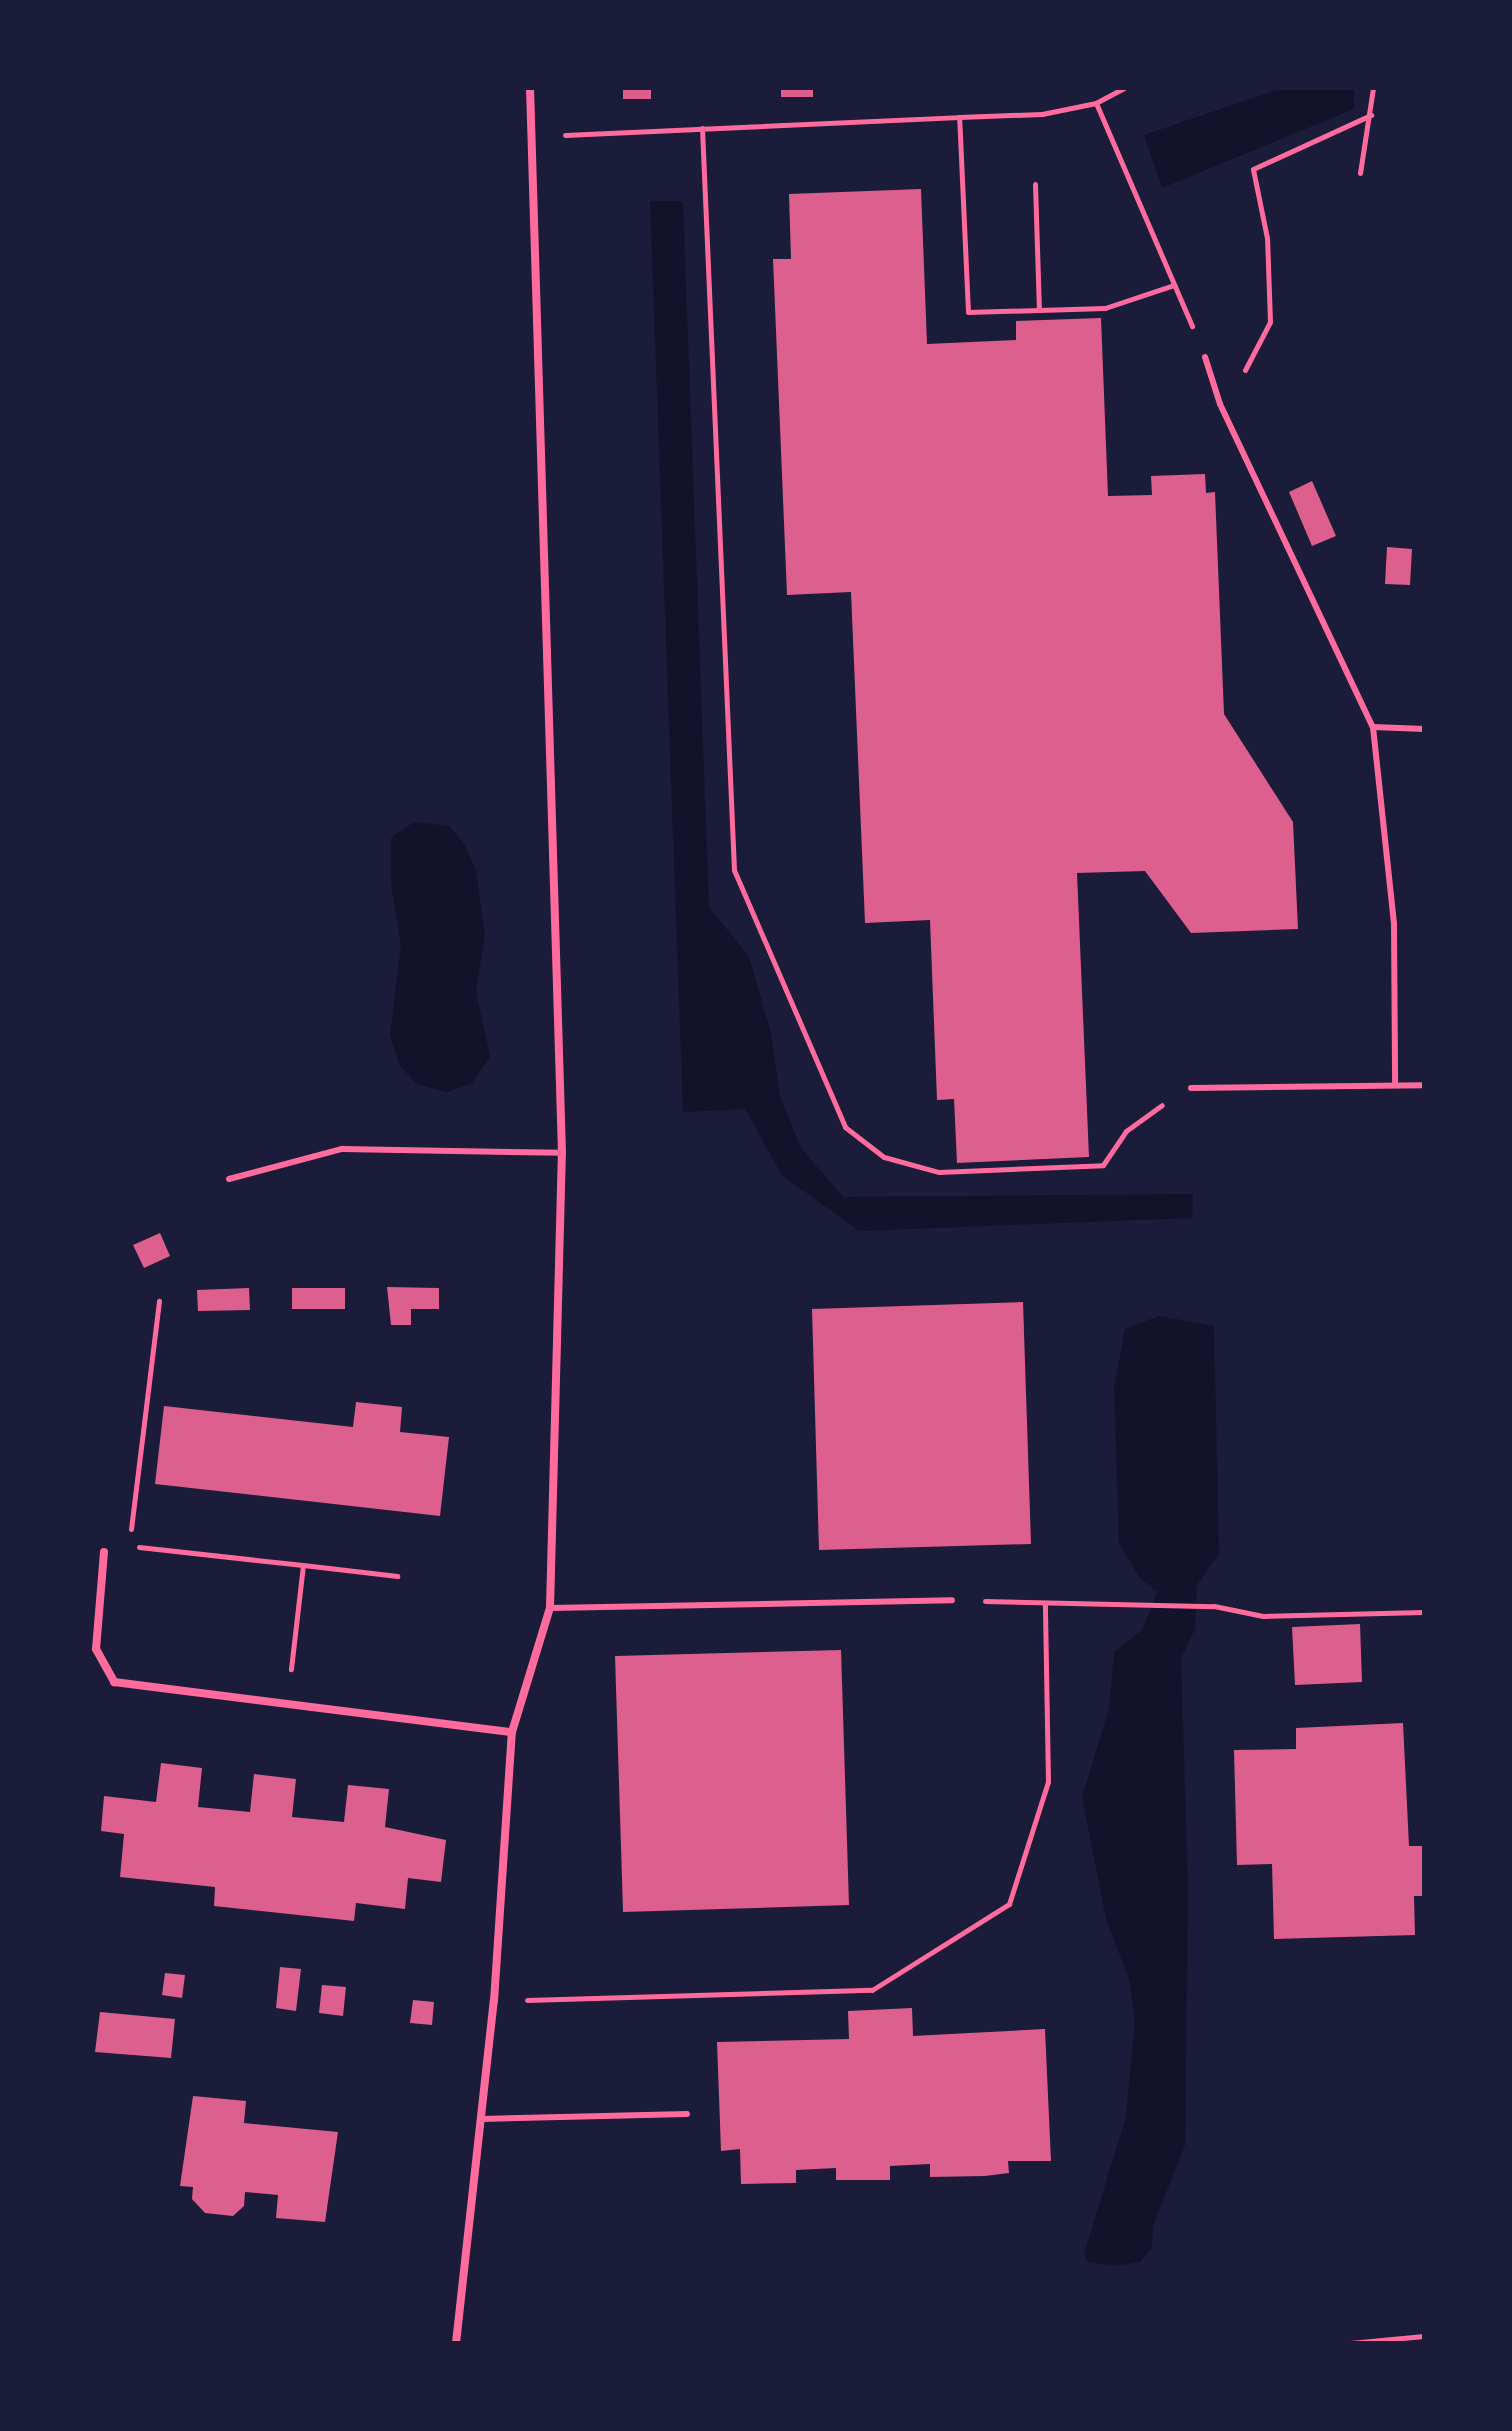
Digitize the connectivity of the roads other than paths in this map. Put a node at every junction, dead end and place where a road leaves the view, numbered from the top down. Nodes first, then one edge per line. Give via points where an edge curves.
1 (530, 88) edge
2 (1205, 357) road end
3 (1373, 727) junction
4 (1424, 729) edge
5 (1395, 1085) junction
6 (1424, 1085) edge
7 (1191, 1088) road end
8 (562, 1153) junction
9 (229, 1179) dead end
10 (104, 1552) dead end
11 (952, 1600) road end
12 (550, 1608) junction
13 (512, 1732) junction
14 (687, 2114) dead end
15 (481, 2119) junction
16 (456, 2343) edge

1 - 8 street
2 - 3 lane via 1220,404
3 - 4 lane
3 - 5 lane via 1394,924
5 - 6 lane
5 - 7 lane
8 - 9 lane via 342,1149
8 - 12 street
10 - 13 street via 96,1649 114,1682
11 - 12 lane
12 - 13 street
13 - 15 street
14 - 15 lane
15 - 16 street

